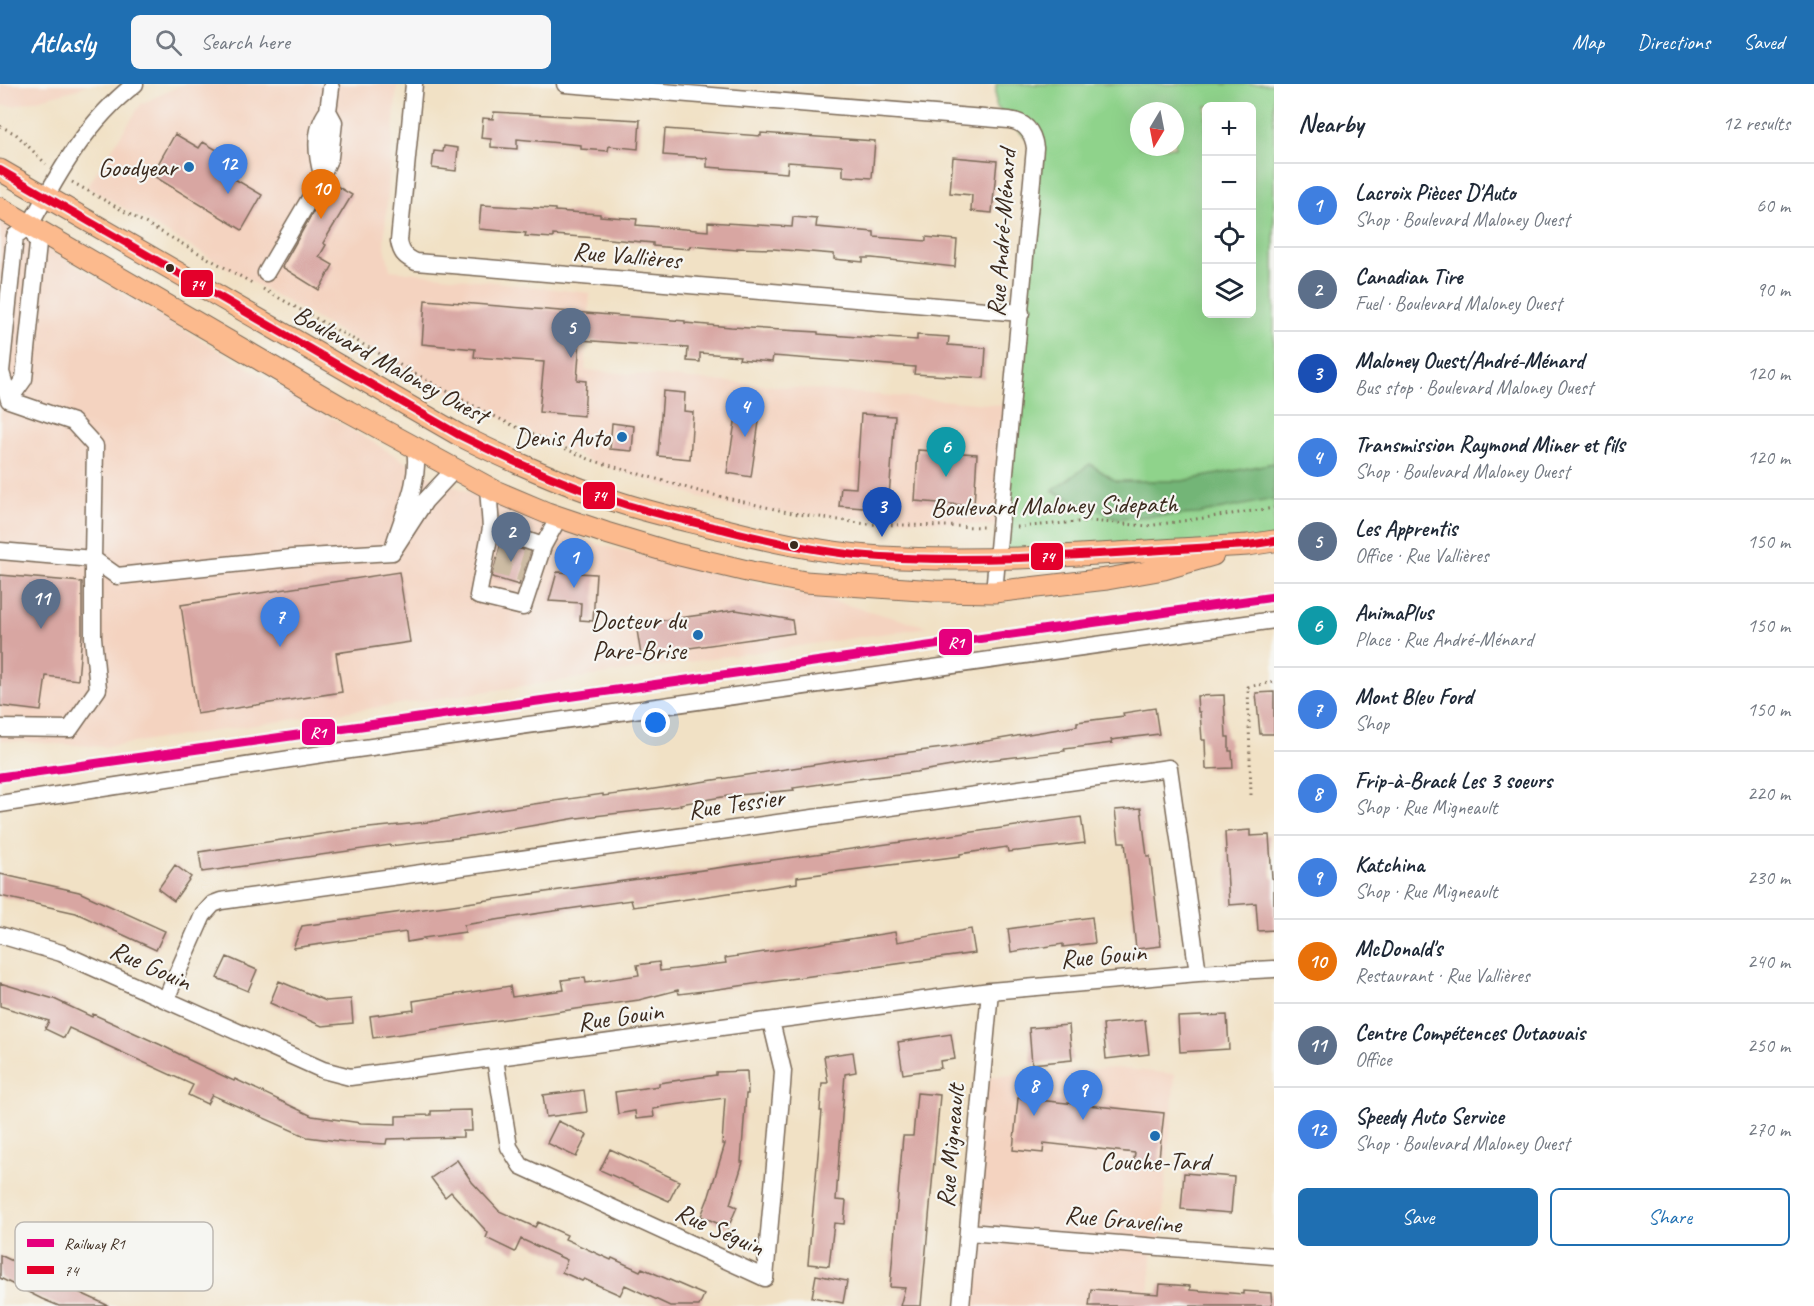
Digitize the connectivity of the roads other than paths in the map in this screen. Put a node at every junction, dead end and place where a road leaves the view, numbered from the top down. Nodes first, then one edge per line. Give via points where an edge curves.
1 (135, 84) edge
2 (414, 84) edge
3 (565, 84) edge
4 (331, 88) dead end
5 (0, 170) edge
6 (45, 196) junction
7 (0, 207) edge
8 (30, 225) junction
9 (266, 273) dead end
10 (1021, 313) junction
11 (9, 400) junction
12 (416, 448) junction
13 (454, 470) junction
14 (488, 487) junction
15 (559, 517) junction
16 (491, 528) junction
17 (1274, 541) edge
18 (1248, 545) junction
19 (543, 546) junction
20 (0, 551) edge
21 (392, 552) junction
22 (93, 559) junction
23 (999, 559) junction
24 (994, 592) junction
25 (1274, 620) edge
26 (0, 728) edge
27 (0, 804) edge
28 (0, 935) edge
29 (1274, 969) edge
30 (1198, 973) junction
31 (990, 991) junction
32 (166, 999) junction
33 (771, 1021) junction
34 (495, 1059) junction
35 (968, 1232) junction
36 (1274, 1256) edge
37 (961, 1306) edge

1 - 6 street via 101,113
2 - 10 street, Rue Vallières via 399,242 406,258 416,262
3 - 10 street, Rue André-Ménard via 1017,121 1030,131 1035,148
4 - 9 street via 328,111 320,121 317,155 322,174
5 - 6 main road, Boulevard Maloney Ouest
6 - 8 street
6 - 23 main road, Boulevard Maloney Ouest via 422,414 510,460 577,488 681,519 819,549 880,557
7 - 8 main road, Boulevard Maloney Ouest
8 - 11 street via 38,244 26,368 24,379
8 - 11 street via 15,236 1,372
8 - 12 main road, Boulevard Maloney Ouest
10 - 23 street, Rue André-Ménard
11 - 22 street via 73,422 95,446
12 - 13 main road, Boulevard Maloney Ouest
12 - 21 street via 418,464
13 - 14 main road, Boulevard Maloney Ouest
13 - 21 street via 425,501
14 - 15 main road, Boulevard Maloney Ouest
14 - 16 street
15 - 19 street
15 - 24 main road, Boulevard Maloney Ouest via 676,554 805,582 880,589
16 - 19 street
16 - 19 street via 491,556 478,596 523,607 531,568
17 - 18 main road, Boulevard Maloney Ouest
18 - 23 main road, Boulevard Maloney Ouest
18 - 24 main road, Boulevard Maloney Ouest via 1153,571
20 - 22 street
21 - 22 street via 117,576
22 - 26 street via 93,638 98,689 70,729
23 - 24 street, Rue André-Ménard
25 - 27 street via 341,751
28 - 32 street, Rue Gouin via 61,953
29 - 30 street, Rue Gouin
30 - 31 street, Rue Gouin
30 - 32 street, Rue Tessier via 1169,768 221,901 203,915
31 - 33 street, Rue Gouin
31 - 35 street, Rue Migneault
32 - 34 street, Rue Gouin via 336,1075 363,1077
33 - 34 street, Rue Gouin
33 - 34 street, Rue Séguin via 783,1071 765,1278 521,1166 509,1147
35 - 36 street, Rue Graveline
35 - 37 street, Rue Migneault

